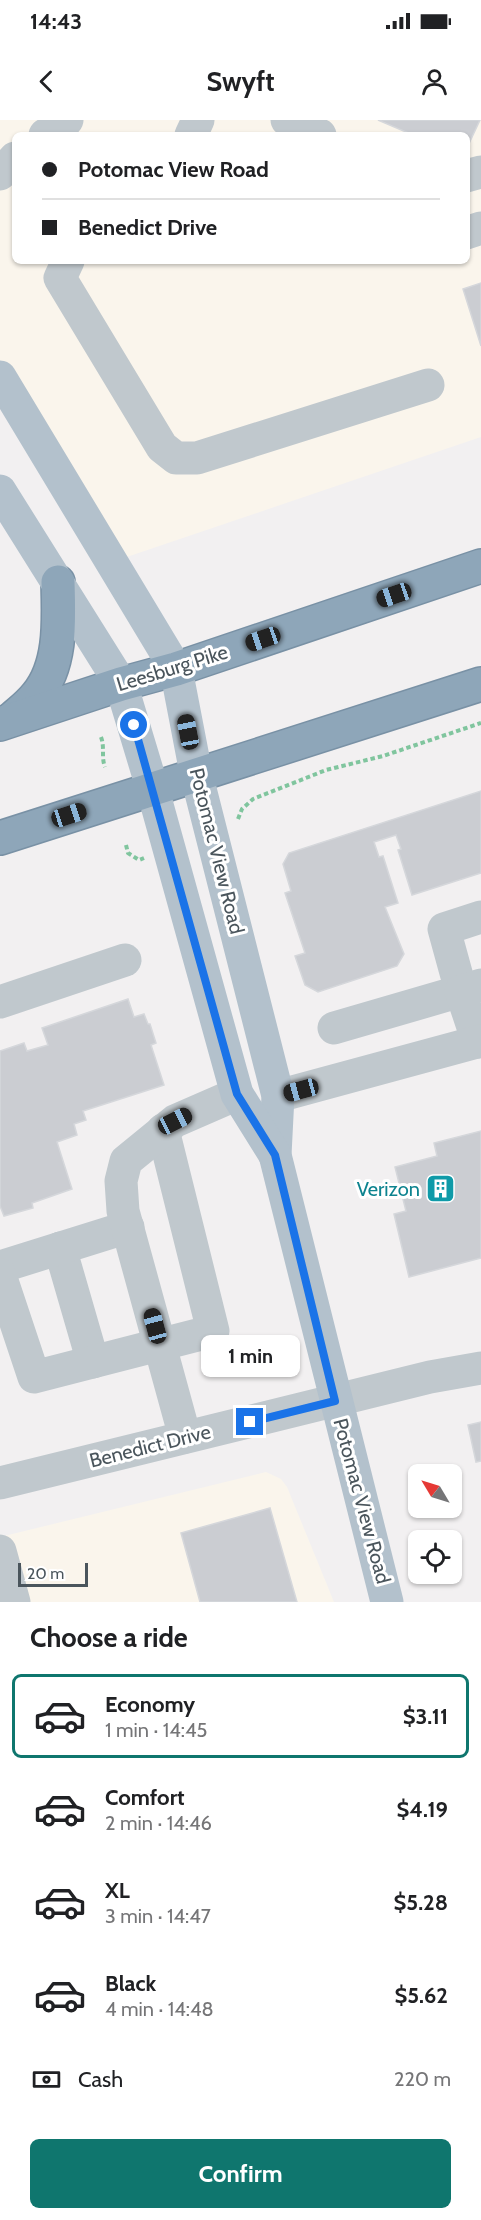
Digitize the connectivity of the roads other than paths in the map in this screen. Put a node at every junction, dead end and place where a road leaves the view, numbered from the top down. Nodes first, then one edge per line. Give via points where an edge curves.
1 (67, 120) edge
2 (287, 120) edge
3 (49, 132) edge
4 (313, 132) edge
5 (12, 160) edge
6 (0, 174) edge
7 (67, 264) edge
8 (0, 377) edge
9 (428, 385) dead end
10 (0, 490) edge
11 (481, 566) edge
12 (58, 582) junction
13 (176, 669) junction
14 (121, 684) junction
15 (481, 684) edge
16 (5, 723) edge
17 (196, 773) junction
18 (152, 787) junction
19 (0, 838) edge
20 (481, 917) edge
21 (125, 960) dead end
22 (471, 988) edge
23 (0, 1002) edge
24 (334, 1028) dead end
25 (480, 1042) edge
26 (237, 1094) junction
27 (278, 1096) junction
28 (163, 1130) junction
29 (275, 1155) junction
30 (128, 1227) junction
31 (60, 1248) junction
32 (0, 1267) edge
33 (0, 1275) edge
34 (160, 1346) junction
35 (93, 1362) junction
36 (481, 1368) edge
37 (335, 1401) junction
38 (185, 1437) junction
39 (0, 1483) edge
40 (0, 1551) edge
41 (384, 1595) edge
42 (14, 1602) edge

1 - 3 street
2 - 4 street
5 - 6 street
7 - 9 street via 60,278 162,447 176,458 198,459
8 - 13 main road, Potomac View Road
10 - 12 main road, Potomac View Road
11 - 13 highway, Leesburg Pike
12 - 14 main road, Potomac View Road
12 - 16 highway via 59,628 53,664 38,694
13 - 14 highway, Leesburg Pike
13 - 17 main road, Potomac View Road
14 - 16 highway, Leesburg Pike
14 - 18 main road, Potomac View Road
15 - 17 highway
17 - 18 highway
17 - 27 main road, Potomac View Road
18 - 19 highway
18 - 26 main road, Potomac View Road
20 - 22 street via 444,929
21 - 23 street
22 - 24 street
22 - 25 street
25 - 27 street
26 - 28 street via 200,1108
26 - 29 main road, Potomac View Road
27 - 29 main road, Potomac View Road
28 - 30 street via 126,1161 121,1181
28 - 34 street via 213,1331
29 - 37 main road, Potomac View Road
30 - 31 street
30 - 34 street
31 - 32 street
31 - 35 street
33 - 35 street via 34,1377
34 - 35 street
34 - 38 street
36 - 37 street, Benedict Drive
37 - 38 street, Benedict Drive
37 - 41 main road, Potomac View Road
38 - 39 street, Benedict Drive
40 - 42 street

